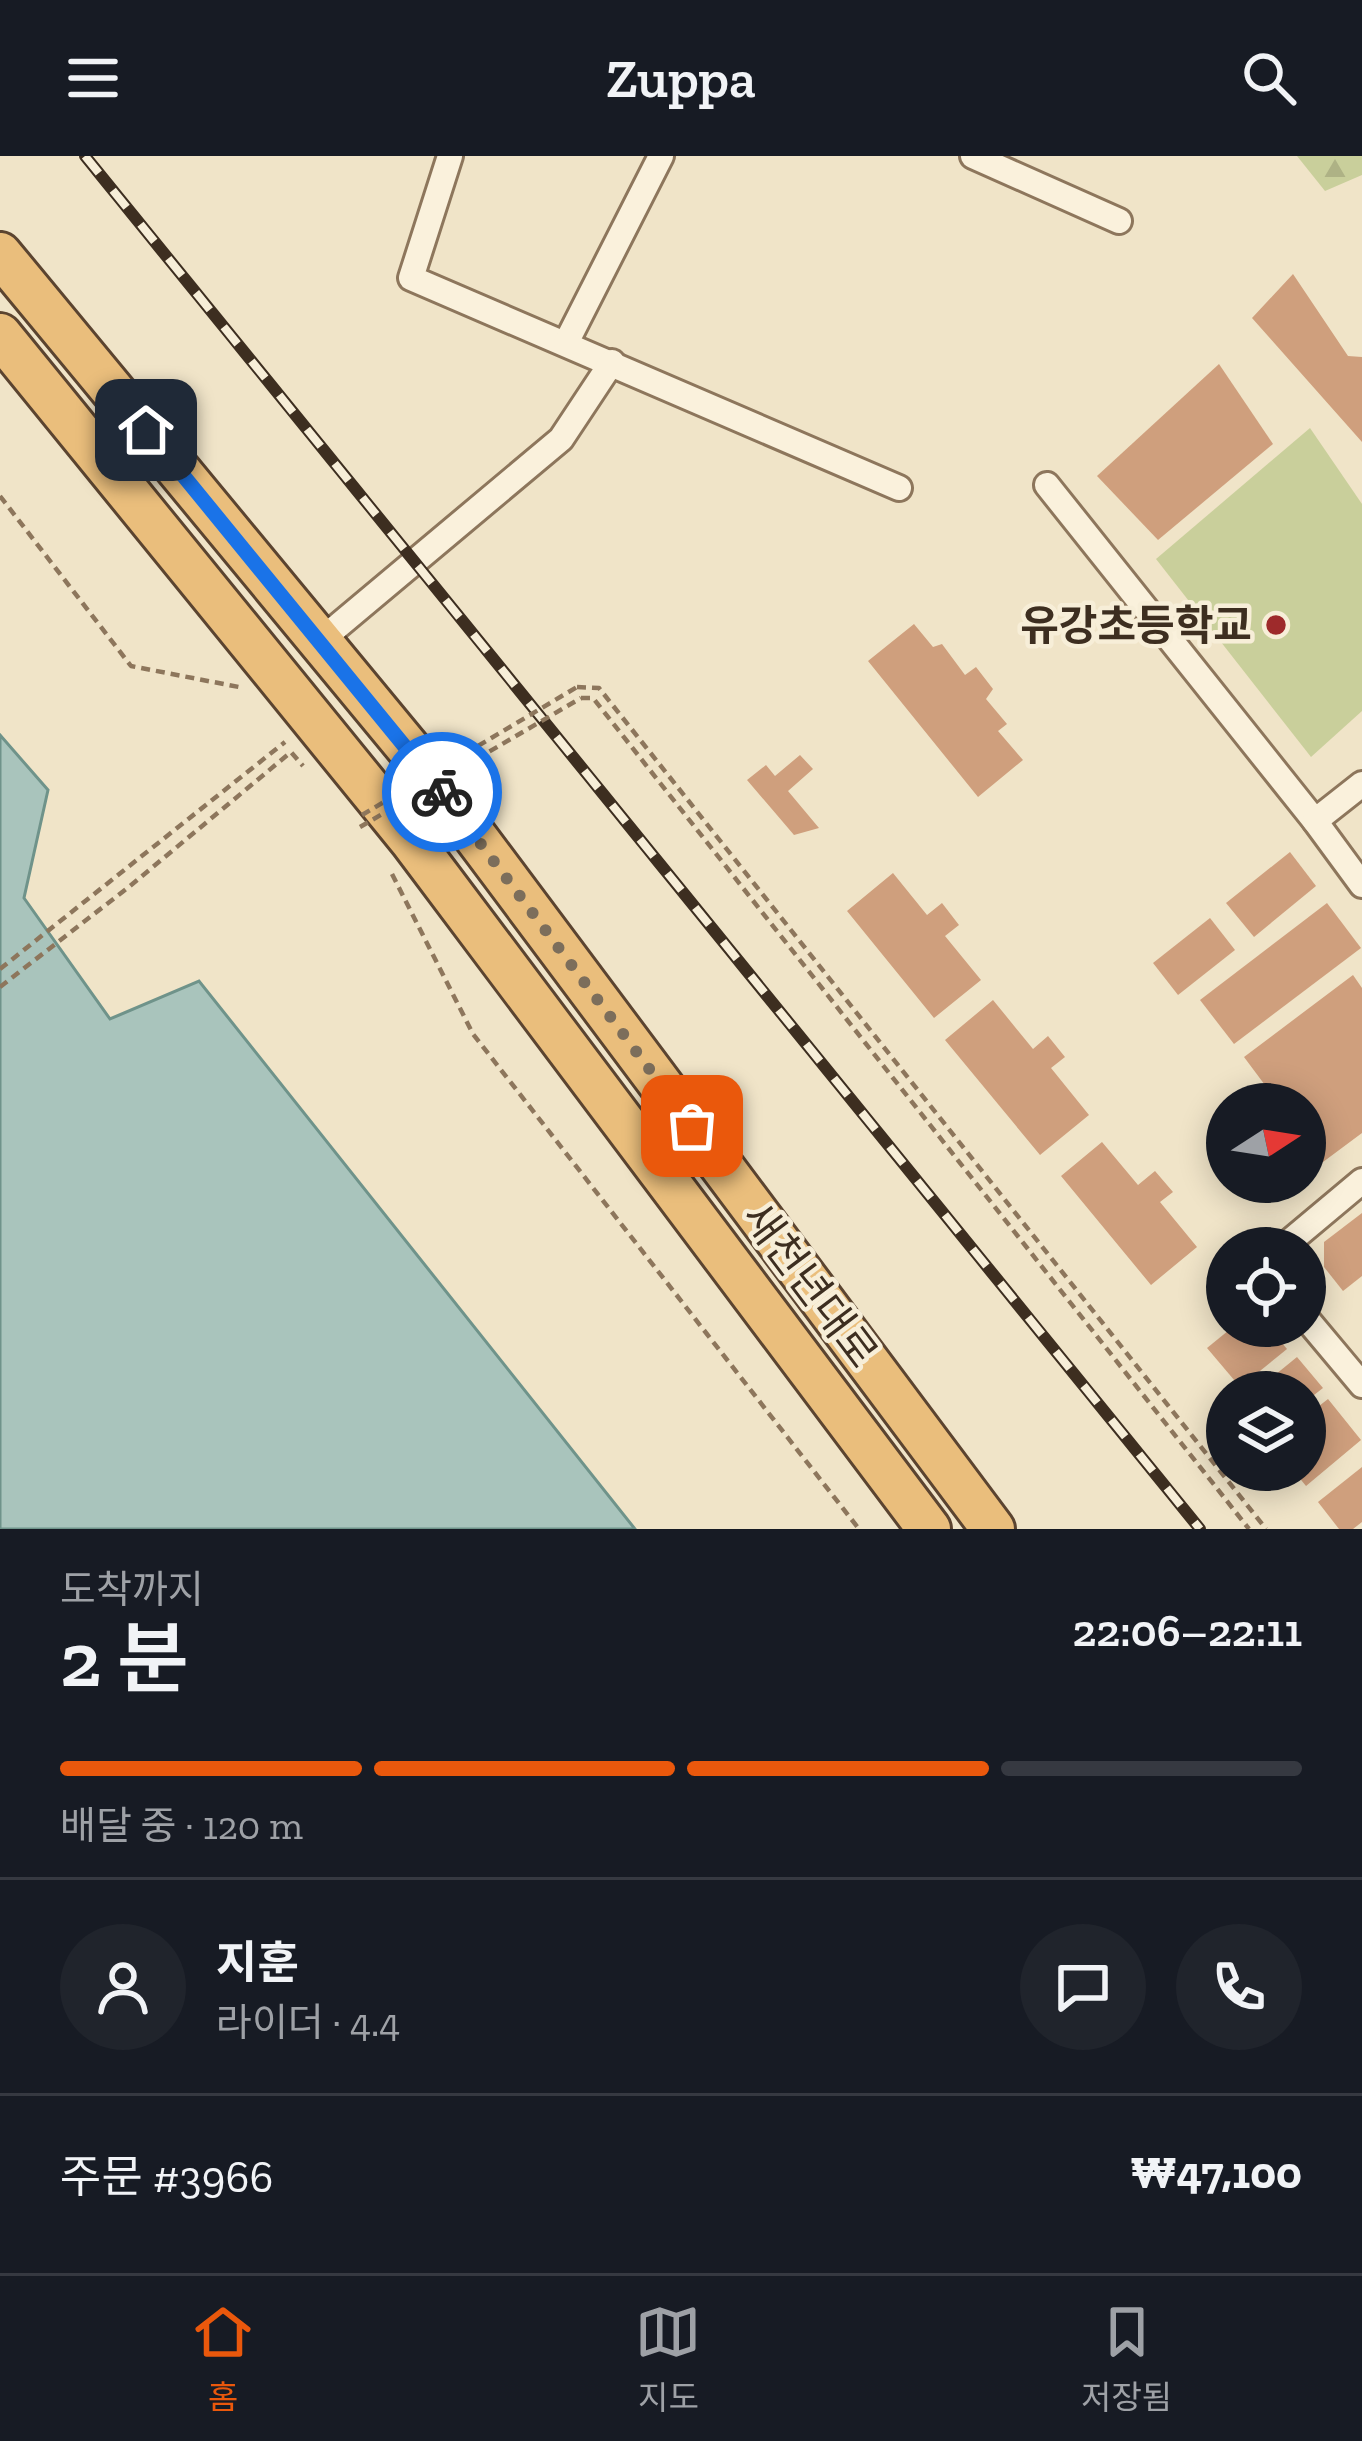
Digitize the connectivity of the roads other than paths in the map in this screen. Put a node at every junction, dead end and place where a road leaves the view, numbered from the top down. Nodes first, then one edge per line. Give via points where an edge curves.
1 (450, 156) edge
2 (661, 156) edge
3 (973, 156) edge
4 (1119, 221) dead end
5 (0, 254) edge
6 (0, 335) edge
7 (566, 343) junction
8 (611, 362) junction
9 (1047, 485) dead end
10 (899, 488) dead end
11 (320, 641) junction
12 (1362, 784) edge
13 (1315, 821) junction
14 (1362, 885) edge
15 (1362, 1181) edge
16 (1307, 1227) edge
17 (1326, 1343) edge
18 (1362, 1385) edge
19 (929, 1529) edge
20 (992, 1529) edge

1 - 7 street via 411,278
2 - 7 street
3 - 4 street
5 - 11 highway, 새천년대로
6 - 19 highway, 새천년대로 via 411,840
7 - 8 street
8 - 10 street
8 - 11 street via 561,440
9 - 13 street
11 - 20 highway, 새천년대로 via 432,778
12 - 13 street
13 - 14 street
15 - 16 street
17 - 18 street

